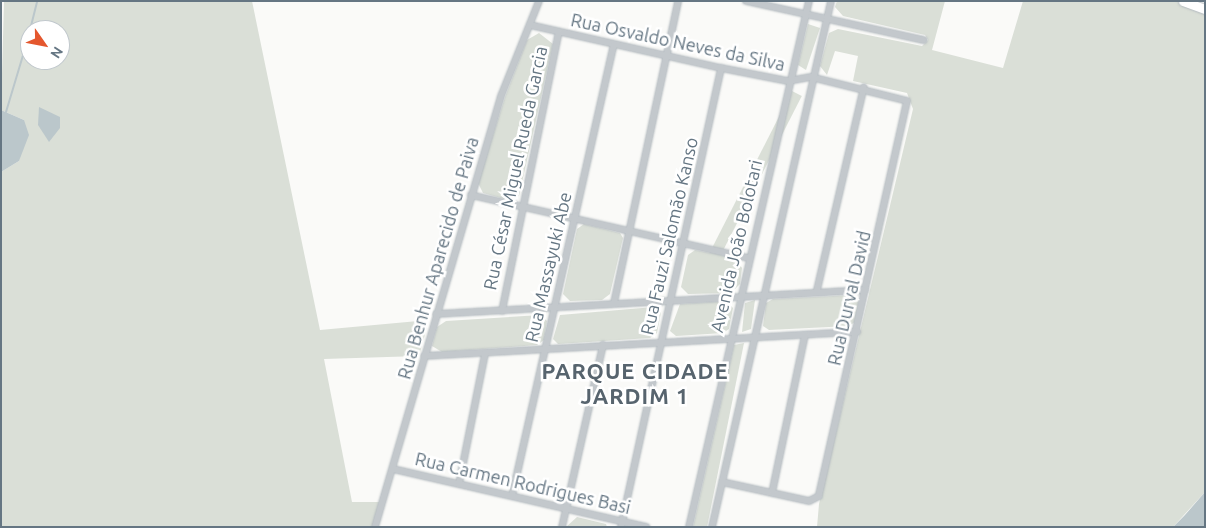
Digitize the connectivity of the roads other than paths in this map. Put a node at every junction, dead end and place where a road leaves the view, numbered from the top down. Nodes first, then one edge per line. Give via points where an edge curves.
1 (539, 1) edge
2 (678, 1) edge
3 (746, 1) edge
4 (809, 1) edge
5 (831, 1) edge
6 (1183, 1) edge
7 (1205, 9) edge
8 (805, 14) junction
9 (826, 18) junction
10 (530, 25) junction
11 (559, 32) junction
12 (924, 40) dead end
13 (614, 45) junction
14 (667, 55) junction
15 (721, 68) junction
16 (811, 77) junction
17 (788, 81) junction
18 (864, 87) junction
19 (907, 100) joint
20 (471, 195) junction
21 (522, 206) junction
22 (574, 218) junction
23 (628, 229) junction
24 (684, 243) junction
25 (749, 258) junction
26 (817, 290) junction
27 (866, 290) junction
28 (764, 292) junction
29 (740, 296) junction
30 (670, 300) junction
31 (614, 303) junction
32 (555, 306) junction
33 (502, 311) junction
34 (436, 314) junction
35 (857, 332) junction
36 (805, 335) junction
37 (754, 338) junction
38 (731, 340) junction
39 (660, 342) junction
40 (603, 345) junction
41 (545, 348) junction
42 (485, 354) junction
43 (424, 356) junction
44 (393, 469) junction
45 (722, 482) junction
46 (459, 484) junction
47 (772, 493) junction
48 (512, 496) junction
49 (566, 509) junction
50 (621, 524) edge
51 (375, 527) edge
52 (562, 527) edge
53 (646, 527) edge
54 (689, 527) edge
55 (712, 527) edge

1 - 10 street, Rua Benhur Aparecido de Paiva
2 - 14 street
3 - 8 street
4 - 8 street, Avenida João Bolotari
5 - 9 street, Avenida João Bolotari
6 - 7 main road
8 - 9 street
8 - 17 street, Avenida João Bolotari
9 - 12 street
9 - 16 street, Avenida João Bolotari
10 - 11 street, Rua Osvaldo Neves da Silva
10 - 20 street, Rua Benhur Aparecido de Paiva via 501,96
11 - 13 street, Rua Osvaldo Neves da Silva
11 - 21 street, Rua César Miguel Rueda Garcia
13 - 14 street, Rua Osvaldo Neves da Silva
13 - 22 street, Rua Massayuki Abe
14 - 15 street, Rua Osvaldo Neves da Silva
14 - 23 street
15 - 17 street, Rua Osvaldo Neves da Silva
15 - 24 street, Rua Fauzi Salomão Kanso
16 - 17 street, Rua Osvaldo Neves da Silva
16 - 18 street, Rua Osvaldo Neves da Silva
16 - 28 street, Avenida João Bolotari
17 - 25 street, Avenida João Bolotari
18 - 19 street, Rua Osvaldo Neves da Silva
18 - 26 street
19 - 27 street, Rua Durval David
20 - 21 street
20 - 34 street, Rua Benhur Aparecido de Paiva
21 - 22 street
21 - 33 street, Rua César Miguel Rueda Garcia
22 - 23 street
22 - 32 street, Rua Massayuki Abe
23 - 24 street
23 - 31 street
24 - 25 street
24 - 30 street, Rua Fauzi Salomão Kanso
25 - 29 street, Avenida João Bolotari
26 - 27 street
26 - 28 street
27 - 35 street, Rua Durval David
28 - 29 street
28 - 37 street, Avenida João Bolotari
29 - 30 street
29 - 38 street, Avenida João Bolotari
30 - 31 street
30 - 39 street, Rua Fauzi Salomão Kanso
31 - 32 street
32 - 33 street
32 - 41 street, Rua Massayuki Abe
33 - 34 street
34 - 43 street, Rua Benhur Aparecido de Paiva
35 - 36 street
35 - 47 street, Rua Durval David via 815,501
36 - 37 street
36 - 47 street
37 - 38 street
37 - 45 street, Avenida João Bolotari
38 - 39 street
38 - 54 street, Avenida João Bolotari
39 - 40 street
39 - 50 street, Rua Fauzi Salomão Kanso
40 - 41 street
40 - 49 street
41 - 42 street
41 - 48 street, Rua Massayuki Abe
42 - 43 street
42 - 46 street
43 - 44 street, Rua Benhur Aparecido de Paiva
44 - 46 street, Rua Carmen Rodrigues Basi
44 - 51 street, Rua Benhur Aparecido de Paiva
45 - 47 street
45 - 55 street, Avenida João Bolotari
46 - 48 street, Rua Carmen Rodrigues Basi
48 - 49 street, Rua Carmen Rodrigues Basi
49 - 50 street, Rua Carmen Rodrigues Basi
49 - 52 street
50 - 53 street, Rua Carmen Rodrigues Basi

